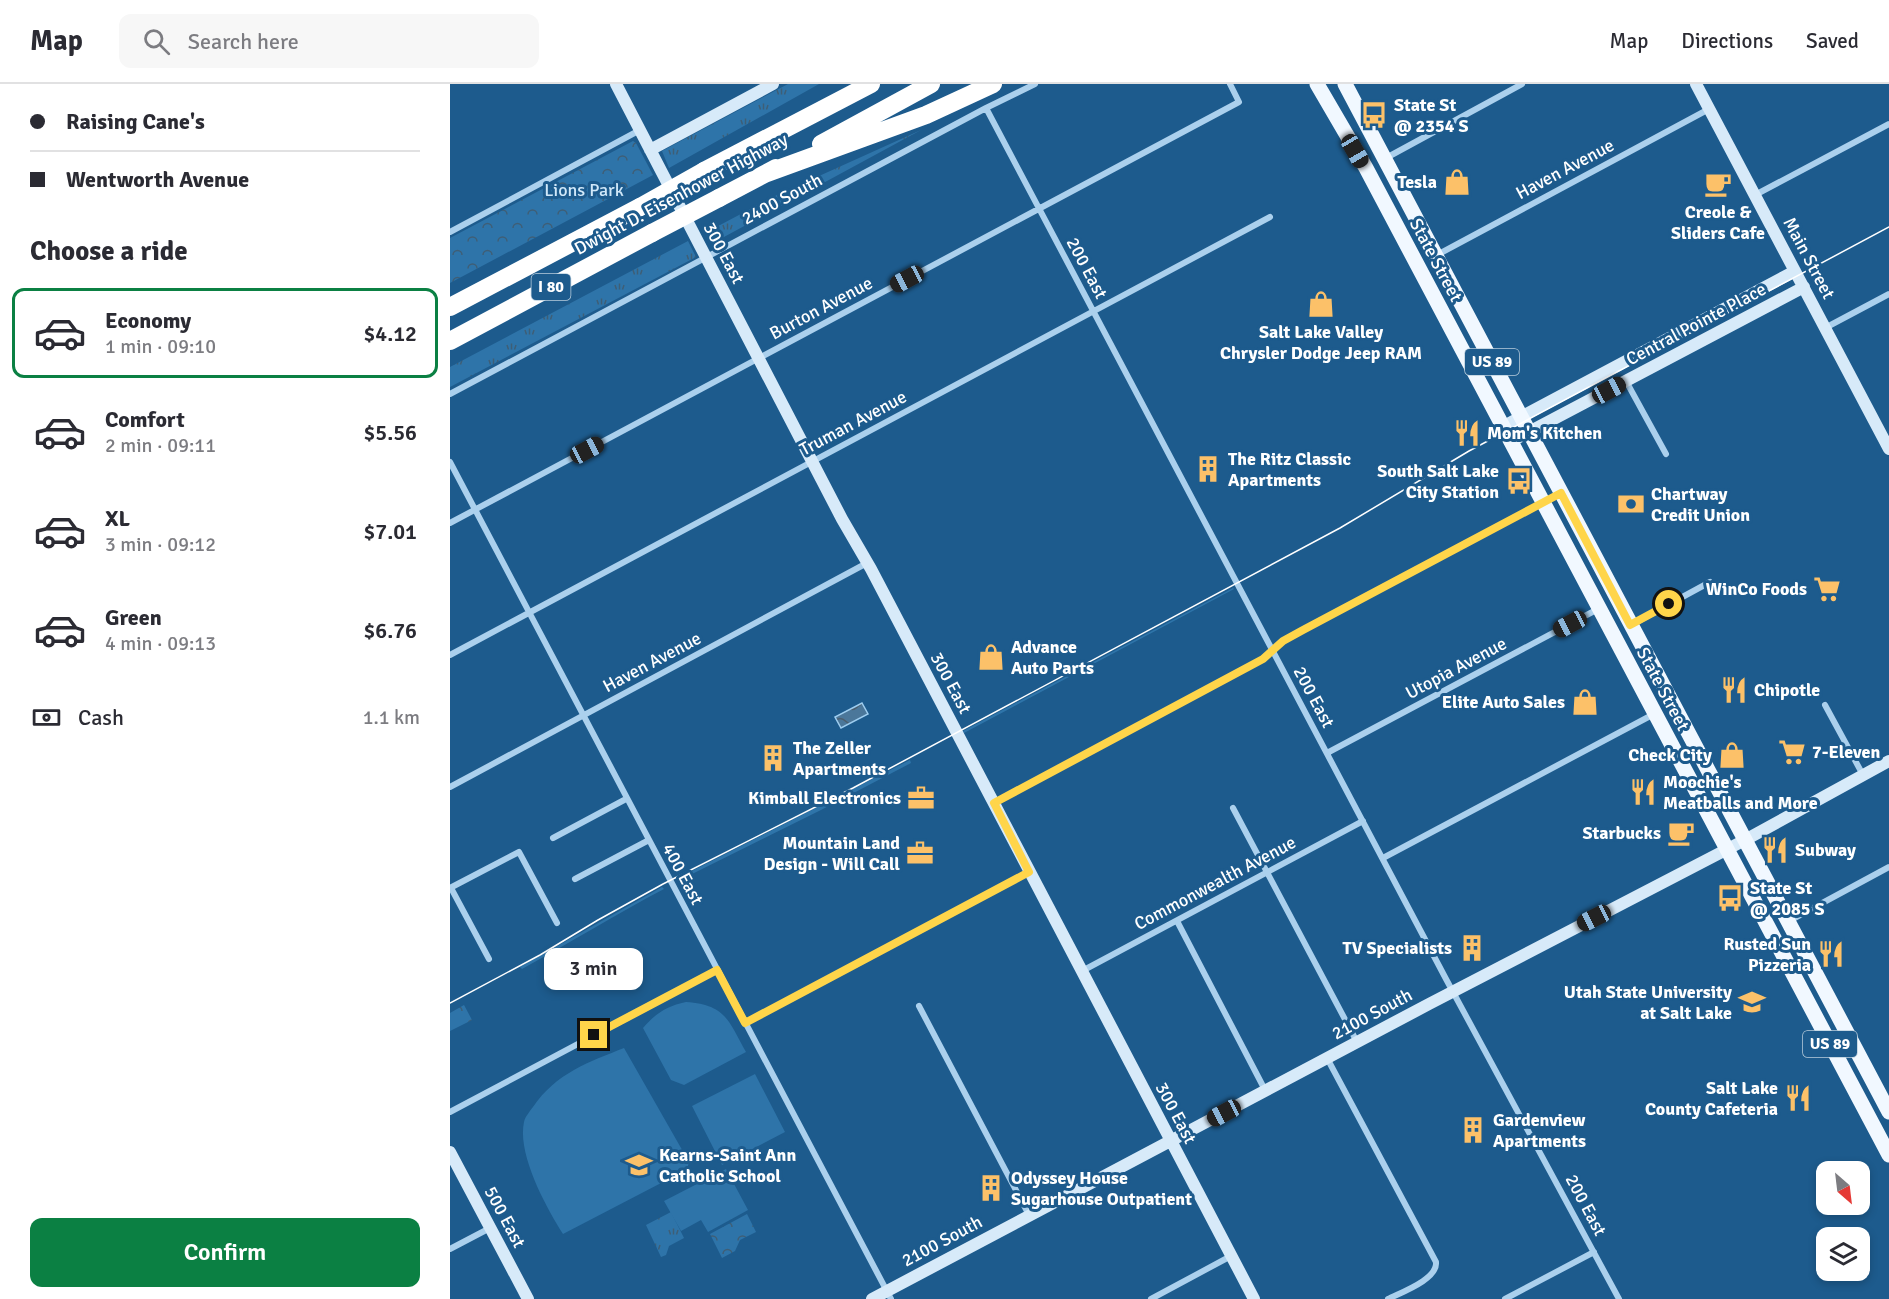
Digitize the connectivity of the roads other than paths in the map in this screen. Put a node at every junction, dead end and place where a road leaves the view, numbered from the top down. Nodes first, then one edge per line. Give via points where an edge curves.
1 (615, 84) edge
2 (773, 84) edge
3 (847, 84) edge
4 (871, 84) edge
5 (931, 84) edge
6 (993, 84) edge
7 (1035, 84) edge
8 (1230, 84) edge
9 (1317, 84) edge
10 (1345, 84) edge
11 (1522, 84) edge
12 (1696, 84) edge
13 (986, 108) junction
14 (1709, 109) junction
15 (1335, 115) junction
16 (1889, 124) edge
17 (640, 130) junction
18 (757, 144) junction
19 (650, 150) junction
20 (1384, 159) junction
21 (1366, 168) junction
22 (767, 173) junction
23 (1755, 195) junction
24 (1404, 197) junction
25 (1039, 208) junction
26 (1270, 218) dead end
27 (450, 232) edge
28 (1435, 255) junction
29 (706, 257) junction
30 (1795, 271) junction
31 (1804, 287) junction
32 (1889, 294) edge
33 (450, 307) edge
34 (1093, 312) junction
35 (1825, 328) junction
36 (450, 341) edge
37 (759, 358) junction
38 (1626, 381) junction
39 (450, 394) edge
40 (1521, 417) junction
41 (1502, 427) junction
42 (1529, 432) junction
43 (1510, 442) junction
44 (1889, 449) edge
45 (1666, 454) dead end
46 (813, 461) junction
47 (450, 462) edge
48 (1561, 493) junction
49 (1542, 502) junction
50 (475, 510) junction
51 (450, 523) edge
52 (867, 562) junction
53 (1579, 572) junction
54 (1710, 582) dead end
55 (1599, 609) junction
56 (529, 613) junction
57 (1630, 625) junction
58 (1273, 651) junction
59 (450, 655) edge
60 (1825, 705) dead end
61 (1654, 714) junction
62 (583, 716) junction
63 (1327, 753) junction
64 (1889, 761) edge
65 (1863, 775) junction
66 (450, 787) edge
67 (626, 799) junction
68 (994, 803) junction
69 (1233, 808) dead end
70 (1363, 821) junction
71 (553, 838) dead end
72 (649, 840) junction
73 (1745, 840) junction
74 (1727, 849) junction
75 (1383, 858) junction
76 (1889, 867) edge
77 (1029, 872) junction
78 (1267, 872) junction
79 (575, 879) dead end
80 (450, 888) edge
81 (1177, 921) junction
82 (1788, 921) junction
83 (557, 923) dead end
84 (489, 959) dead end
85 (717, 970) junction
86 (1082, 971) junction
87 (1453, 992) junction
88 (919, 1006) dead end
89 (745, 1023) junction
90 (1357, 1042) junction
91 (1328, 1058) junction
92 (1265, 1090) junction
93 (450, 1112) edge
94 (1889, 1112) edge
95 (1170, 1141) junction
96 (450, 1152) edge
97 (1889, 1155) edge
98 (1029, 1215) junction
99 (490, 1228) junction
100 (450, 1249) edge
101 (1594, 1252) junction
102 (1231, 1256) junction
103 (889, 1295) edge
104 (528, 1299) edge
105 (872, 1299) edge
106 (1151, 1299) edge
107 (1254, 1299) edge
108 (1388, 1299) edge
109 (1505, 1299) edge
110 (1619, 1299) edge

1 - 17 street, 300 East
2 - 19 street
3 - 18 highway
4 - 18 highway, Dwight D. Eisenhower Highway / I 80
5 - 22 highway, Dwight D. Eisenhower Highway / I 80
6 - 22 highway via 926,115
7 - 13 street, 2400 South
8 - 25 street, Burton Avenue via 1239,102
9 - 15 main road, State Street / US 89
10 - 20 main road, State Street / US 89
11 - 20 street
12 - 14 street, Main Street
13 - 25 street, 200 East
13 - 29 street, 2400 South
14 - 23 street, Main Street
14 - 28 street, Haven Avenue
15 - 20 main road via 1349,118 1370,156
15 - 21 main road, State Street / US 89
16 - 23 street
17 - 19 street, 300 East
17 - 27 street
18 - 33 highway, Dwight D. Eisenhower Highway / I 80, bridge
19 - 29 street, 300 East
20 - 24 main road, State Street / US 89
21 - 24 main road via 1381,173 1395,197
21 - 41 main road, State Street / US 89
22 - 36 highway, Dwight D. Eisenhower Highway / I 80, bridge
23 - 30 street, Main Street
24 - 28 main road, State Street / US 89
25 - 34 street, 200 East
25 - 37 street, Burton Avenue
26 - 34 street, Truman Avenue
28 - 40 main road, State Street / US 89
29 - 37 street, 300 East
29 - 39 street, 2400 South
30 - 31 street, Main Street
30 - 40 street, Central Pointe Place
31 - 35 street, Main Street
31 - 38 street, Central Pointe Place
32 - 35 street
34 - 46 street, Truman Avenue
34 - 58 street, 200 East
35 - 44 street, Main Street
37 - 46 street, 300 East
37 - 50 street, Burton Avenue
38 - 42 street, Central Pointe Place
38 - 45 street
40 - 41 street, Central Pointe Place
40 - 42 main road, State Street / US 89
41 - 43 main road, State Street / US 89
42 - 43 street, Central Pointe Place
42 - 48 main road, State Street / US 89
43 - 49 main road, State Street / US 89
46 - 52 street, 300 East
46 - 56 street, Truman Avenue
47 - 50 street, 400 East
48 - 49 street
48 - 57 main road, State Street / US 89
49 - 53 main road, State Street / US 89
49 - 58 street via 1283,641
50 - 51 street, Burton Avenue
50 - 56 street, 400 East
52 - 62 street, Haven Avenue
52 - 68 street, 300 East
53 - 55 main road, State Street / US 89
53 - 57 main road via 1589,573 1619,622
54 - 57 street
55 - 61 main road, State Street / US 89
55 - 63 street, Utopia Avenue
56 - 59 street, Truman Avenue
56 - 62 street, 400 East
57 - 73 main road, State Street / US 89
58 - 63 street, 200 East
58 - 68 street
60 - 65 street
61 - 74 main road, State Street / US 89
61 - 75 street
62 - 66 street, Haven Avenue
62 - 67 street, 400 East
63 - 70 street, 200 East
64 - 65 street, 2100 South
65 - 73 street, 2100 South
67 - 71 street
67 - 72 street, 400 East
68 - 77 street, 300 East
69 - 78 street
70 - 75 street, 200 East
70 - 78 street, Commonwealth Avenue
72 - 79 street
72 - 85 street, 400 East
73 - 74 street, 2100 South
73 - 82 main road, State Street / US 89
74 - 87 street, 2100 South
74 - 97 main road, State Street / US 89
75 - 87 street, 200 East
76 - 82 street
77 - 86 street, 300 East
77 - 89 street
78 - 81 street, Commonwealth Avenue
78 - 90 street
80 - 83 street via 519,852
80 - 84 street
81 - 86 street, Commonwealth Avenue
81 - 92 street
82 - 94 main road, State Street / US 89
85 - 89 street, 400 East
85 - 93 street
86 - 95 street, 300 East
87 - 90 street, 2100 South
87 - 101 street, 200 East
88 - 98 street
89 - 103 street, 400 East
90 - 91 street, 2100 South
91 - 92 street, 2100 South
91 - 108 street via 1435,1259 1436,1268 1428,1278
92 - 95 street, 2100 South
95 - 98 street, 2100 South
95 - 102 street, 300 East
96 - 99 street, 500 East
98 - 103 street, 2100 South
99 - 100 street
99 - 104 street, 500 East
101 - 109 street
101 - 110 street, 200 East
102 - 106 street
102 - 107 street, 300 East
103 - 105 street, 2100 South

